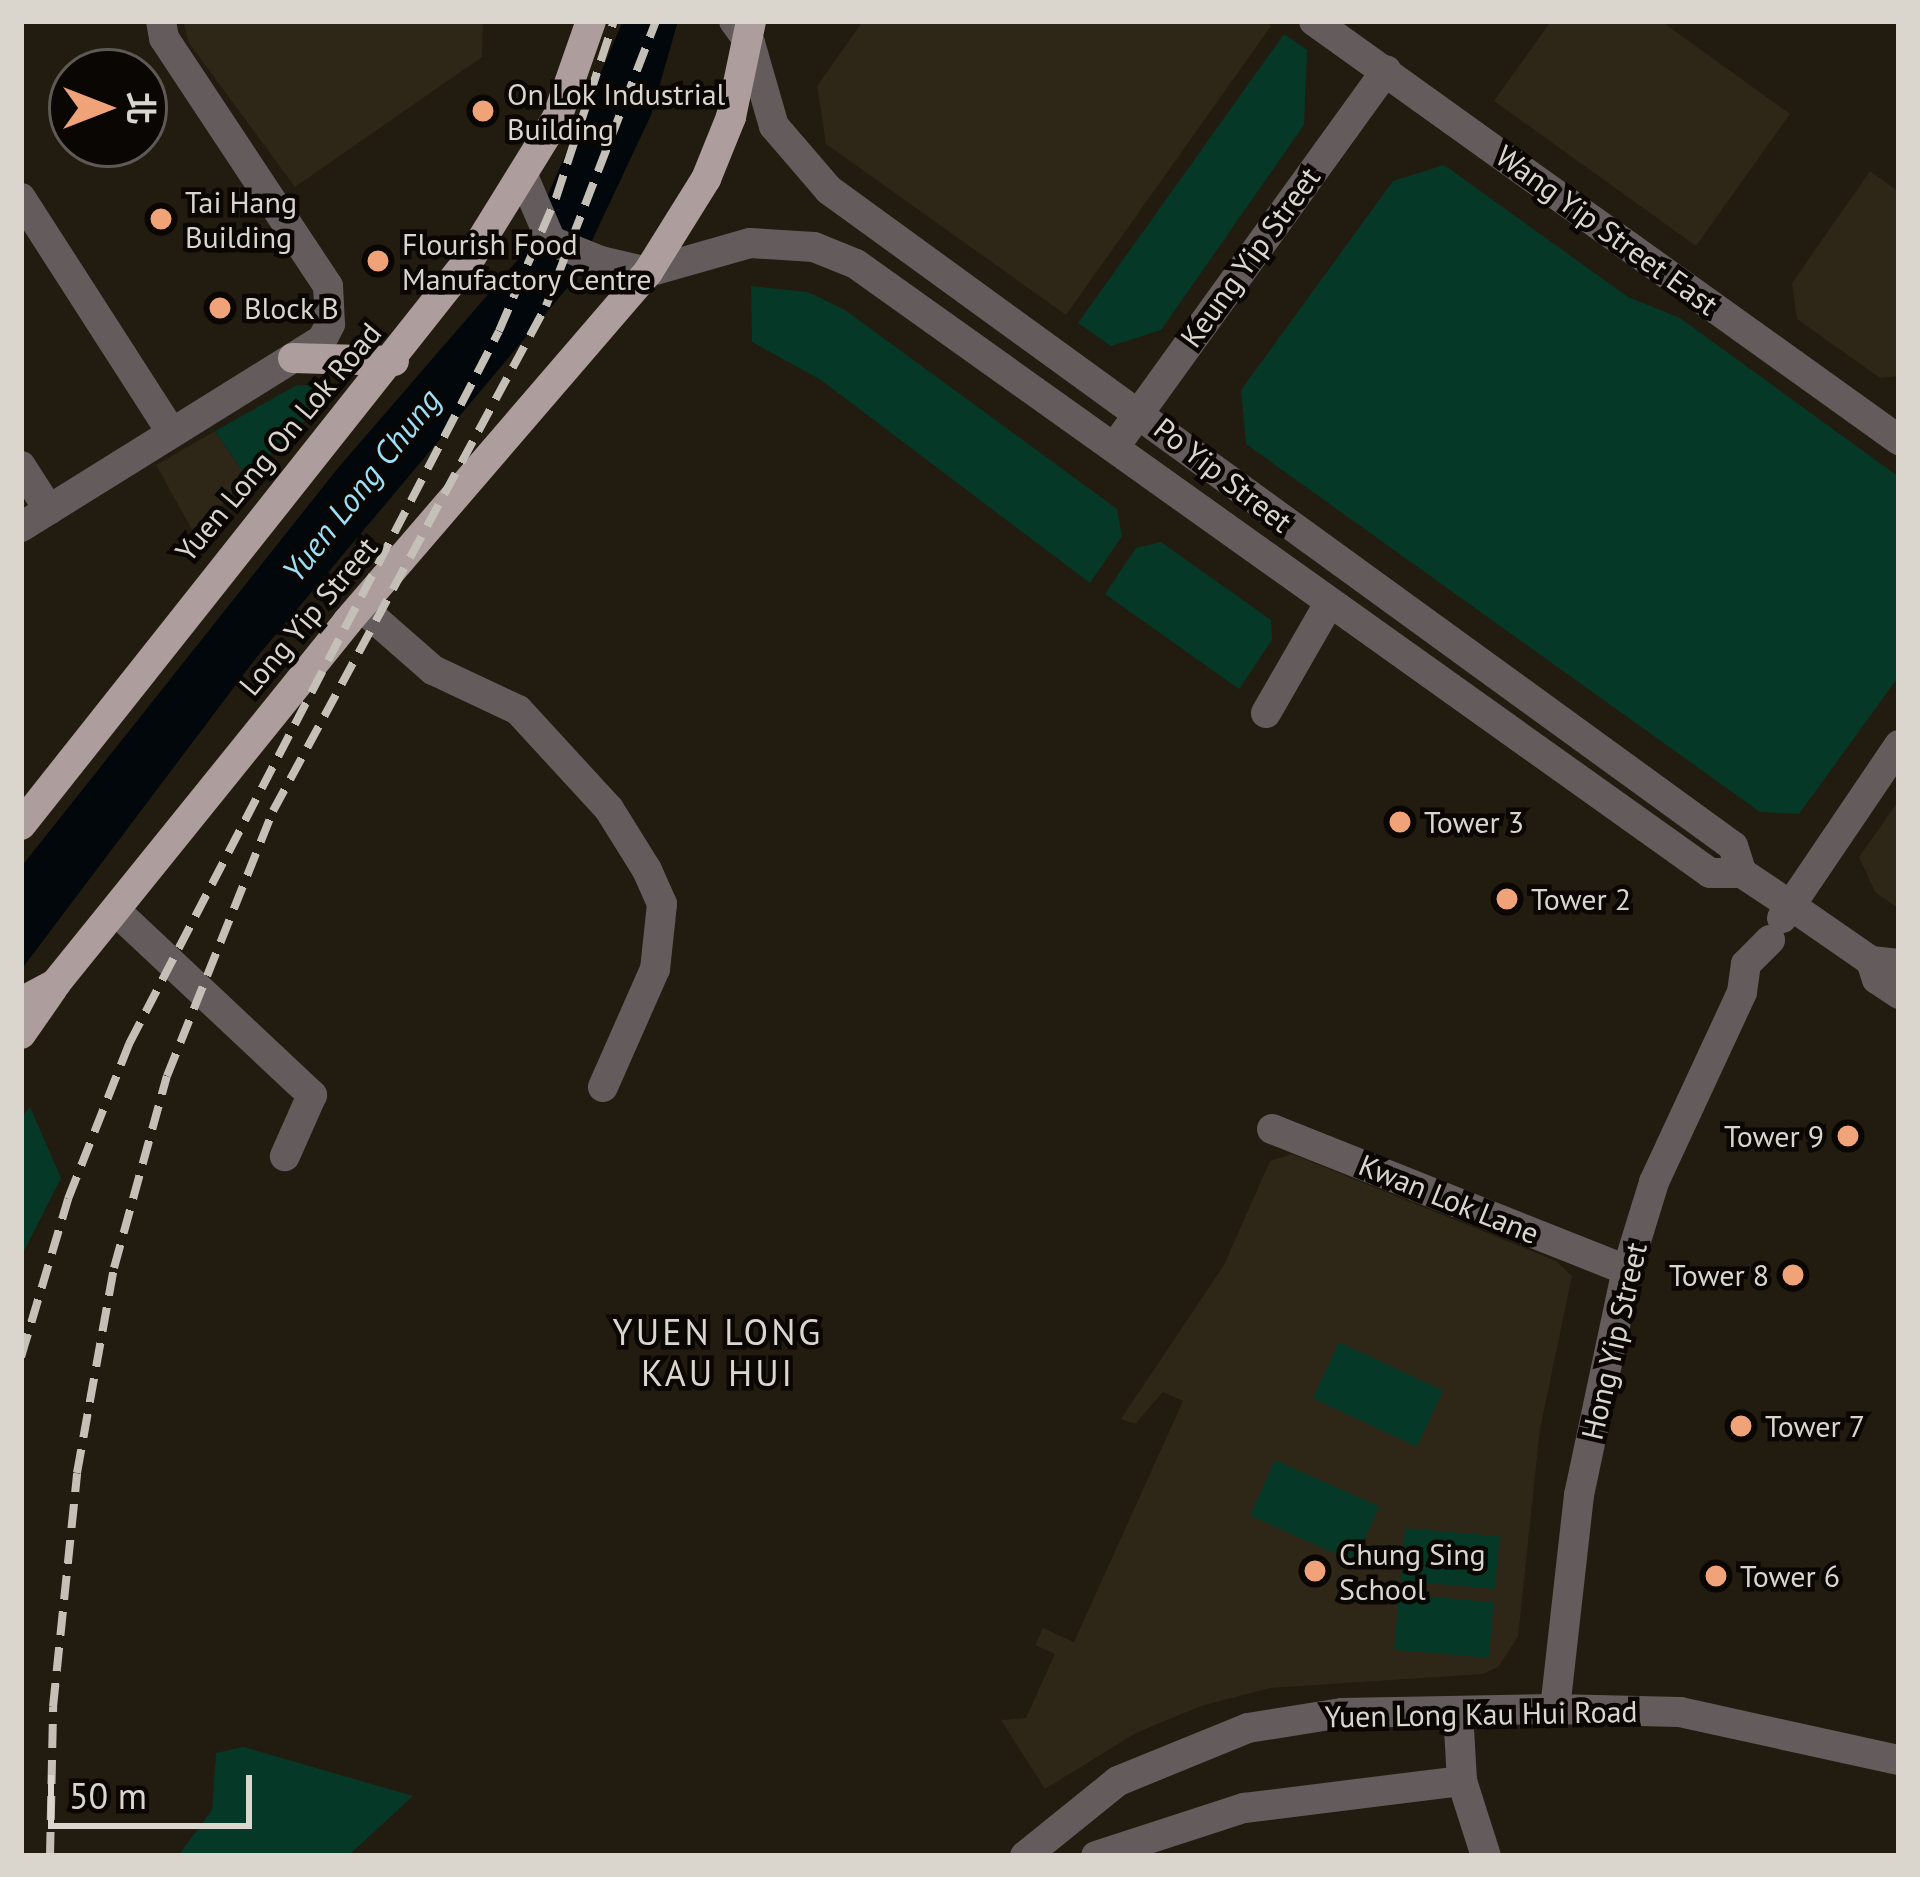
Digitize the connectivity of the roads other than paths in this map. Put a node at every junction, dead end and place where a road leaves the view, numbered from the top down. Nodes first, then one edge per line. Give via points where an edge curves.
1 (161, 21) edge
2 (591, 21) edge
3 (1314, 21) edge
4 (745, 28) edge
5 (1386, 70) junction
6 (524, 178) junction
7 (21, 198) edge
8 (648, 272) junction
9 (293, 358) junction
10 (394, 361) junction
11 (1140, 411) junction
12 (171, 432) junction
13 (1899, 440) edge
14 (1116, 445) junction
15 (21, 466) edge
16 (50, 510) junction
17 (21, 527) edge
18 (1328, 604) junction
19 (362, 607) junction
20 (1266, 713) dead end
21 (1899, 745) edge
22 (21, 825) edge
23 (1742, 873) junction
24 (1790, 904) junction
25 (116, 911) junction
26 (1885, 963) edge
27 (56, 982) junction
28 (1899, 994) edge
29 (21, 1002) edge
30 (21, 1034) edge
31 (603, 1087) dead end
32 (1272, 1129) dead end
33 (285, 1156) dead end
34 (1627, 1270) junction
35 (1556, 1708) junction
36 (1458, 1711) junction
37 (1899, 1760) edge
38 (1462, 1781) junction
39 (1025, 1856) edge
40 (1096, 1856) edge
41 (1486, 1856) edge

1 - 9 street via 164,38 328,286 333,304 322,340
2 - 6 main road, Yuen Long On Lok Road via 557,118
3 - 5 street, Wang Yip Street East
4 - 8 main road, Long Yip Street via 706,179
4 - 11 street, Po Yip Street via 774,126 801,165
5 - 11 street, Keung Yip Street
5 - 13 street, Wang Yip Street East
6 - 8 street via 551,241
6 - 10 main road, Yuen Long On Lok Road
7 - 12 street
8 - 14 street, Po Yip Street via 750,243 814,247 856,264
8 - 19 main road, Long Yip Street
9 - 10 main road
9 - 12 street
10 - 22 main road, Yuen Long On Lok Road
11 - 14 street, Keung Yip Street
11 - 23 street, Po Yip Street via 1353,576 1733,847
12 - 16 street
14 - 18 street, Po Yip Street
15 - 16 street
16 - 17 street
18 - 20 street
18 - 23 street, Po Yip Street via 1710,873
19 - 25 main road, Long Yip Street
19 - 31 street via 433,670 528,720 609,809 647,871 662,904 655,969
21 - 24 street, Hong Yip Street
23 - 24 street, Po Yip Street
24 - 26 street, Po Yip Street
24 - 34 street, Hong Yip Street via 1750,957 1742,992 1654,1182
25 - 27 main road, Long Yip Street
25 - 33 street via 312,1096
26 - 28 street, Po Yip Street via 1877,979
27 - 29 main road, Long Yip Street
27 - 30 main road
32 - 34 street, Kwan Lok Lane
34 - 35 street, Hong Yip Street via 1580,1495
35 - 36 street, Yuen Long Kau Hui Road
35 - 37 street, Yuen Long Kau Hui Road via 1680,1712
36 - 38 street
36 - 39 street, Yuen Long Kau Hui Road via 1295,1718 1204,1742 1118,1781
38 - 40 street via 1244,1808
38 - 41 street

